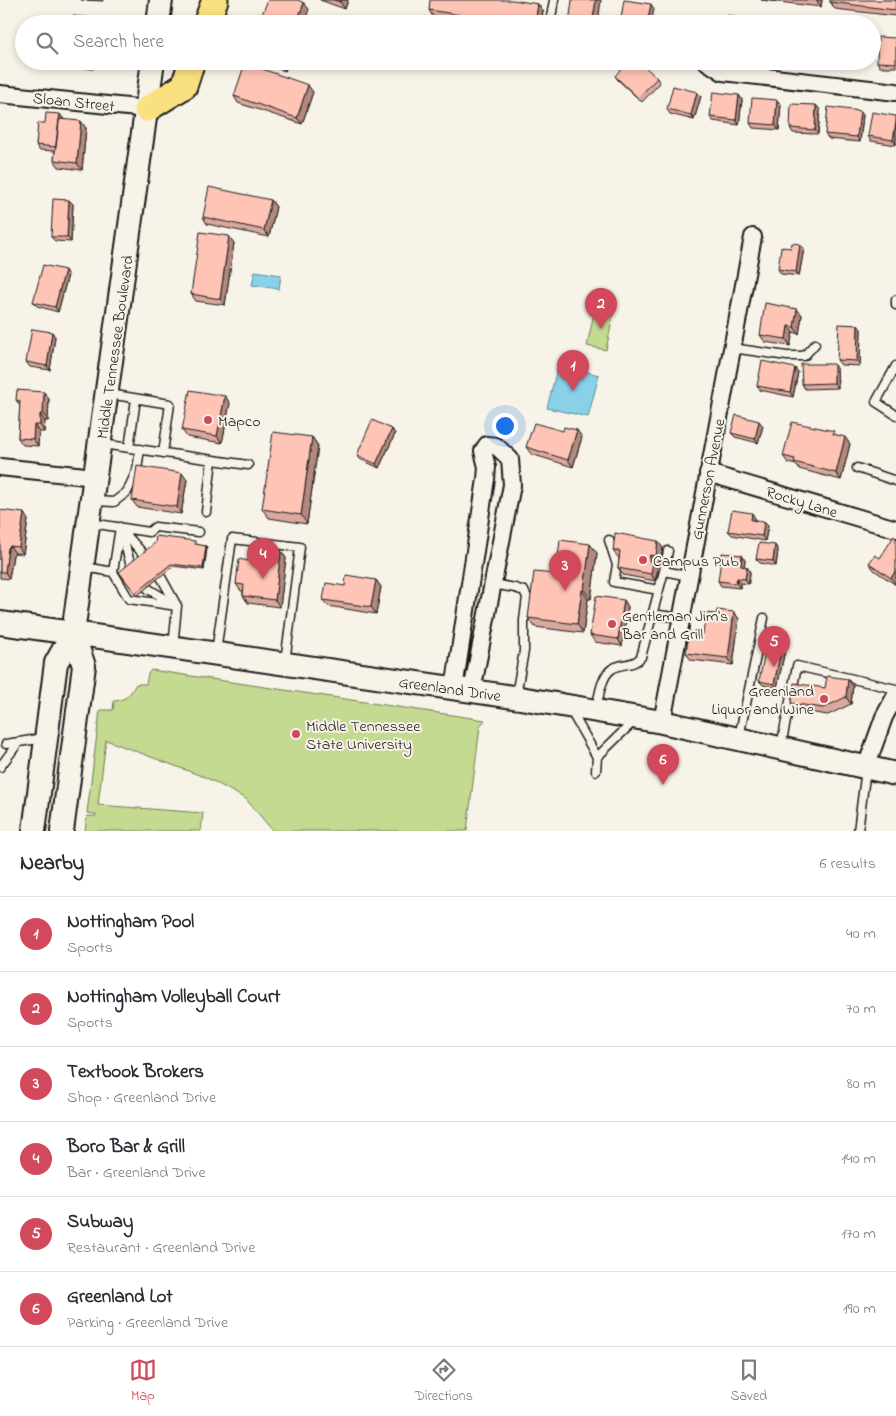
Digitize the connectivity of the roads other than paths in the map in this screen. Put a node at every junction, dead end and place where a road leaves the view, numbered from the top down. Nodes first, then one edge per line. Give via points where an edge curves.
1 (161, 0) edge
2 (215, 0) edge
3 (554, 0) edge
4 (159, 15) edge
5 (209, 15) edge
6 (551, 15) edge
7 (152, 70) edge
8 (189, 70) edge
9 (720, 70) edge
10 (896, 92) edge
11 (0, 94) edge
12 (147, 109) junction
13 (753, 237) dead end
14 (896, 300) edge
15 (896, 305) edge
16 (814, 344) dead end
17 (732, 348) junction
18 (896, 366) edge
19 (107, 394) junction
20 (136, 399) junction
21 (896, 415) edge
22 (100, 444) junction
23 (129, 448) junction
24 (140, 449) junction
25 (163, 453) junction
26 (212, 460) junction
27 (248, 465) dead end
28 (0, 467) edge
29 (858, 468) dead end
30 (708, 473) junction
31 (95, 477) junction
32 (896, 481) edge
33 (92, 501) junction
34 (206, 512) dead end
35 (89, 523) junction
36 (120, 527) junction
37 (896, 529) edge
38 (199, 532) dead end
39 (609, 540) dead end
40 (668, 551) dead end
41 (144, 556) edge
42 (131, 566) edge
43 (82, 567) junction
44 (664, 571) junction
45 (113, 572) junction
46 (689, 576) junction
47 (160, 577) edge
48 (493, 584) junction
49 (147, 588) edge
50 (658, 590) junction
51 (177, 606) junction
52 (652, 614) junction
53 (681, 618) junction
54 (764, 618) dead end
55 (0, 624) edge
56 (73, 633) junction
57 (173, 648) junction
58 (216, 654) junction
59 (285, 664) junction
60 (896, 689) edge
61 (463, 690) junction
62 (896, 695) edge
63 (516, 698) junction
64 (568, 706) junction
65 (595, 711) junction
66 (637, 718) junction
67 (662, 722) junction
68 (47, 737) junction
69 (738, 739) junction
70 (18, 743) junction
71 (6, 744) dead end
72 (781, 748) junction
73 (597, 757) junction
74 (0, 766) edge
75 (866, 767) junction
76 (596, 771) dead end
77 (896, 774) edge
78 (34, 831) edge
79 (62, 831) edge
80 (858, 831) edge

1 - 4 main road
2 - 5 main road
3 - 6 lane
7 - 12 main road, Middle Tennessee Boulevard
8 - 12 main road via 184,86
9 - 10 street
11 - 12 street, Sloan Street
12 - 19 main road, Middle Tennessee Boulevard
13 - 17 street, Gunnerson Avenue
14 - 15 lane
16 - 17 lane via 804,356
17 - 30 street, Gunnerson Avenue
18 - 21 lane via 876,402
19 - 20 lane
19 - 22 main road, Middle Tennessee Boulevard
20 - 23 lane
20 - 25 lane via 170,404
22 - 23 lane
22 - 31 main road, Middle Tennessee Boulevard
23 - 24 lane
24 - 25 lane
24 - 33 lane via 137,470 127,492 114,502
25 - 26 lane
26 - 27 lane
26 - 34 lane
28 - 31 street
29 - 32 lane
30 - 37 street, Rocky Lane
30 - 46 street, Gunnerson Avenue
31 - 33 main road, Middle Tennessee Boulevard
33 - 35 main road, Middle Tennessee Boulevard
35 - 36 lane
35 - 43 main road, Middle Tennessee Boulevard
36 - 38 lane via 148,532 155,527
36 - 41 lane
36 - 42 lane
36 - 45 lane
39 - 50 lane via 617,565 614,582
40 - 44 lane
43 - 45 lane
43 - 56 main road, Middle Tennessee Boulevard
44 - 46 lane
44 - 50 lane
45 - 51 lane via 129,599
46 - 53 street, Gunnerson Avenue
47 - 51 lane
48 - 61 street
48 - 61 street via 512,485 510,459 496,446 487,445 483,451 486,479
48 - 63 lane via 515,588 527,597 524,651
49 - 51 lane
50 - 52 lane
51 - 57 lane
52 - 53 lane
52 - 65 lane via 645,646 638,660 612,668 605,678
53 - 67 street, Gunnerson Avenue
54 - 69 lane
55 - 56 main road, Greenland Drive
56 - 57 main road, Greenland Drive
56 - 68 main road, Middle Tennessee Boulevard via 56,663
56 - 79 main road, Middle Tennessee Boulevard via 84,666
57 - 58 main road, Greenland Drive
58 - 59 main road, Greenland Drive
58 - 59 lane via 232,539 300,548
59 - 61 main road, Greenland Drive
60 - 72 lane via 797,666
61 - 63 main road, Greenland Drive
62 - 75 street via 884,717
63 - 64 main road, Greenland Drive
64 - 65 main road, Greenland Drive
64 - 73 lane
65 - 66 main road, Greenland Drive
66 - 67 main road, Greenland Drive
66 - 73 lane
67 - 69 main road, Greenland Drive
68 - 70 lane
68 - 78 main road, Middle Tennessee Boulevard
69 - 72 main road, Greenland Drive
70 - 71 lane
70 - 74 lane
72 - 75 main road, Greenland Drive
73 - 76 lane
75 - 77 main road, Greenland Drive
75 - 80 lane

